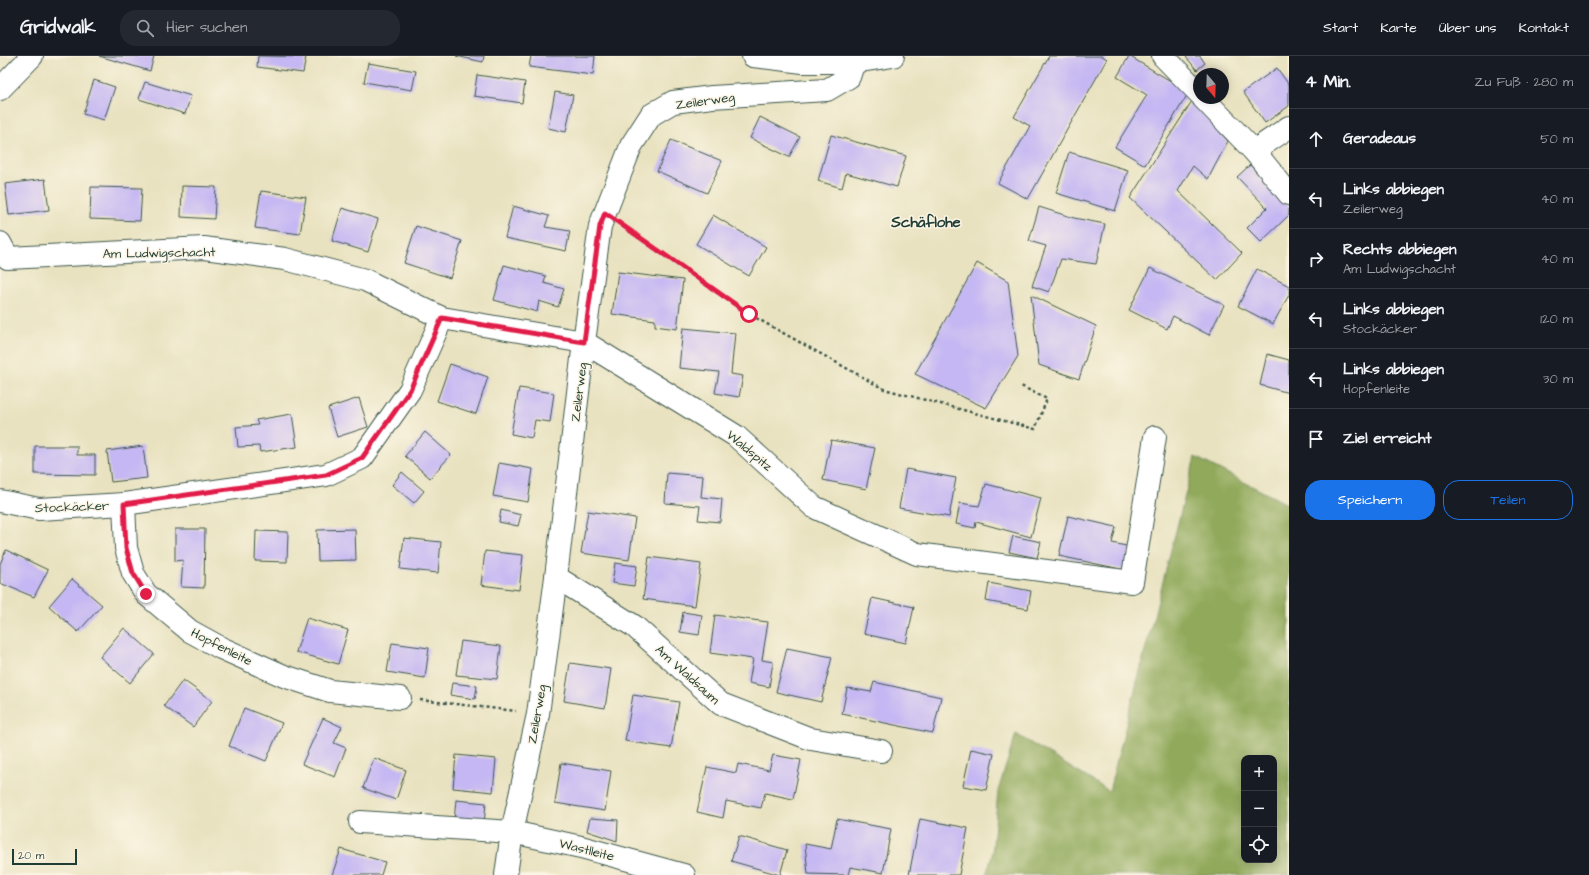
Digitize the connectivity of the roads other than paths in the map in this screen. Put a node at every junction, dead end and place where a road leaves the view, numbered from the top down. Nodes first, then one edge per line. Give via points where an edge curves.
1 (32, 56) edge
2 (753, 56) edge
3 (893, 56) edge
4 (1163, 56) edge
5 (854, 62) junction
6 (1193, 87) edge
7 (0, 89) edge
8 (1210, 104) edge
9 (1289, 127) edge
10 (1254, 151) junction
11 (1289, 194) edge
12 (3, 254) edge
13 (442, 318) junction
14 (584, 342) junction
15 (1155, 437) dead end
16 (0, 501) edge
17 (124, 504) junction
18 (556, 577) junction
19 (400, 698) road end
20 (881, 751) dead end
21 (360, 822) dead end
22 (512, 832) junction
23 (506, 875) edge
24 (684, 875) edge

1 - 7 street
2 - 5 street via 803,62
3 - 5 street
4 - 6 street
5 - 14 street, Zeilerweg via 849,77 827,90 673,102 651,115 631,146 600,226
8 - 10 street
9 - 10 street
10 - 11 street
12 - 13 street, Am Ludwigschacht via 204,248 285,259 365,280
13 - 14 street, Am Ludwigschacht
13 - 17 street, Stockäcker via 410,390 362,458 326,475
14 - 15 street, Waldspitz via 736,436 814,507 917,554 1132,582
14 - 18 street, Zeilerweg
16 - 17 street, Stockäcker via 39,509
17 - 19 street, Hopfenleite via 126,548 133,573 146,594 190,631 284,676 330,691
18 - 20 street, Am Waldsaum via 634,626 721,704 811,739
18 - 22 street, Zeilerweg via 538,714
21 - 22 street, Wastlleite
22 - 23 street, Zeilerweg
22 - 24 street, Wastlleite via 581,847

